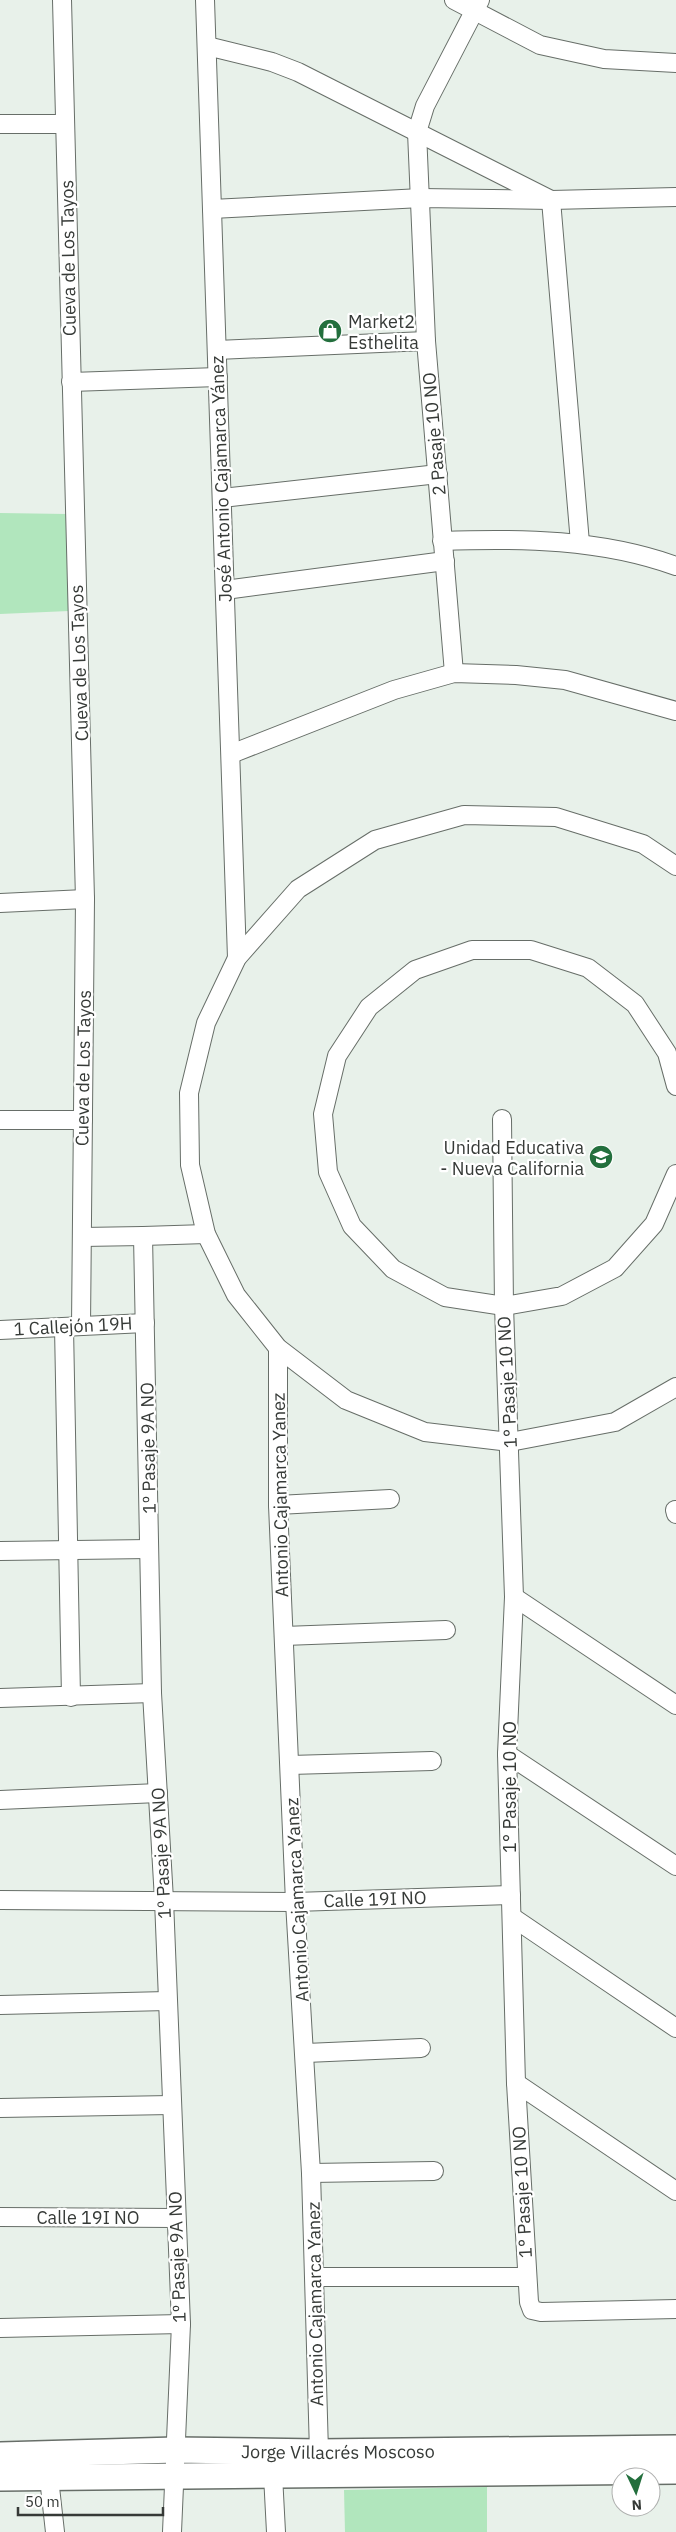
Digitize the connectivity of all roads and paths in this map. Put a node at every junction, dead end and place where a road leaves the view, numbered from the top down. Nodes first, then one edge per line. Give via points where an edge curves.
1 (62, 0) edge
2 (205, 0) edge
3 (454, 0) edge
4 (477, 6) edge
5 (207, 46) junction
6 (676, 63) edge
7 (0, 124) edge
8 (65, 124) junction
9 (417, 132) junction
10 (676, 197) edge
11 (422, 198) junction
12 (551, 200) junction
13 (212, 209) junction
14 (426, 341) junction
15 (217, 350) junction
16 (218, 376) junction
17 (71, 382) junction
18 (438, 474) junction
19 (222, 498) junction
20 (442, 541) junction
21 (580, 543) junction
22 (445, 561) junction
23 (676, 566) edge
24 (225, 590) junction
25 (454, 673) junction
26 (676, 711) edge
27 (231, 754) junction
28 (676, 866) edge
29 (85, 899) junction
30 (0, 903) edge
31 (237, 958) junction
32 (676, 1086) edge
33 (502, 1119) dead end
34 (0, 1120) edge
35 (83, 1120) junction
36 (676, 1174) edge
37 (206, 1234) junction
38 (143, 1236) junction
39 (82, 1237) junction
40 (504, 1306) junction
41 (145, 1323) junction
42 (73, 1326) junction
43 (0, 1330) edge
44 (278, 1348) junction
45 (676, 1387) edge
46 (510, 1442) junction
47 (390, 1499) dead end
48 (278, 1505) junction
49 (149, 1549) junction
50 (0, 1551) edge
51 (68, 1551) junction
52 (514, 1597) junction
53 (446, 1630) dead end
54 (284, 1636) junction
55 (152, 1693) junction
56 (71, 1696) junction
57 (0, 1698) edge
58 (676, 1705) edge
59 (507, 1754) junction
60 (432, 1761) dead end
61 (290, 1765) junction
62 (158, 1793) junction
63 (0, 1800) edge
64 (676, 1866) edge
65 (511, 1895) junction
66 (0, 1900) edge
67 (164, 1900) junction
68 (295, 1902) junction
69 (512, 1917) junction
70 (167, 2001) junction
71 (0, 2005) edge
72 (676, 2028) edge
73 (421, 2048) dead end
74 (306, 2052) junction
75 (516, 2083) junction
76 (171, 2106) junction
77 (0, 2108) edge
78 (434, 2171) dead end
79 (311, 2173) junction
80 (676, 2191) edge
81 (0, 2217) edge
82 (175, 2218) junction
83 (315, 2277) junction
84 (527, 2277) junction
85 (676, 2309) edge
86 (180, 2324) junction
87 (0, 2328) edge
88 (676, 2448) edge
89 (175, 2450) junction
90 (319, 2452) junction
91 (0, 2455) edge
92 (676, 2470) edge
93 (273, 2475) junction
94 (172, 2477) junction
95 (0, 2478) edge
96 (49, 2478) junction
97 (55, 2532) edge
98 (172, 2532) edge
99 (276, 2532) edge

1 - 8 street, Cueva de Los Tayos
2 - 5 street, José Antonio Cajamarca Yánez
3 - 4 street
4 - 6 street via 540,45 604,59
4 - 9 street, 2 Pasaje 10 NO via 425,106
5 - 9 street via 298,72
5 - 13 street, José Antonio Cajamarca Yánez
7 - 8 street
8 - 17 street, Cueva de Los Tayos
9 - 11 street, 2 Pasaje 10 NO
9 - 12 street
10 - 12 street
11 - 12 street
11 - 13 street
11 - 14 street, 2 Pasaje 10 NO
12 - 21 street
13 - 15 street, José Antonio Cajamarca Yánez
14 - 15 street
14 - 18 street, 2 Pasaje 10 NO
15 - 16 street, José Antonio Cajamarca Yánez
16 - 17 street
16 - 19 street, José Antonio Cajamarca Yánez
17 - 29 street, Cueva de Los Tayos
18 - 19 street
18 - 20 street, 2 Pasaje 10 NO
19 - 24 street, José Antonio Cajamarca Yánez
20 - 21 street via 510,538
20 - 22 street, 2 Pasaje 10 NO
21 - 23 street
22 - 24 street
22 - 25 street, 2 Pasaje 10 NO
24 - 27 street, José Antonio Cajamarca Yánez
25 - 26 street via 565,680
25 - 27 street via 394,690
27 - 31 street, José Antonio Cajamarca Yánez
28 - 31 street via 643,844 556,816 464,815 375,840 313,879 298,889
29 - 30 street
29 - 35 street, Cueva de Los Tayos
31 - 37 street via 206,1023 190,1093 190,1165
32 - 40 street via 668,1054 634,1004 588,968 531,950 472,950 416,970 369,1007 337,1056 323,1114 328,1172 352,1226 393,1269 445,1297
33 - 40 street, 1° Pasaje 10 NO
34 - 35 street
35 - 39 street, Cueva de Los Tayos
36 - 40 street via 654,1224 615,1268 562,1296
37 - 38 street
37 - 44 street via 236,1294
38 - 39 street
38 - 41 street, 1º Pasaje 9A NO
39 - 42 street, Cueva de Los Tayos
40 - 46 street, 1° Pasaje 10 NO
41 - 42 street, 1 Callejón 19H
41 - 49 street, 1º Pasaje 9A NO
42 - 43 street, 1 Callejón 19H
42 - 51 street, Cueva de Los Tayos
44 - 46 street via 346,1400 425,1432
44 - 48 street, Antonio Cajamarca Yanez
45 - 46 street via 615,1422
46 - 52 street, 1° Pasaje 10 NO
47 - 48 street
48 - 54 street, Antonio Cajamarca Yanez
49 - 51 street
49 - 55 street, 1º Pasaje 9A NO
50 - 51 street
51 - 56 street, Cueva de Los Tayos
52 - 58 street
52 - 59 street, 1° Pasaje 10 NO
53 - 54 street
54 - 61 street, Antonio Cajamarca Yanez
55 - 56 street
55 - 62 street, 1º Pasaje 9A NO
56 - 57 street
59 - 64 street
59 - 65 street, 1° Pasaje 10 NO
60 - 61 street
61 - 68 street, Antonio Cajamarca Yanez
62 - 63 street
62 - 67 street, 1º Pasaje 9A NO
65 - 68 street, Calle 19I NO
65 - 69 street, 1° Pasaje 10 NO
66 - 67 street, Calle 19I NO
67 - 68 street, Calle 19I NO
67 - 70 street, 1º Pasaje 9A NO
68 - 74 street, Antonio Cajamarca Yanez
69 - 72 street
69 - 75 street, 1° Pasaje 10 NO
70 - 71 street
70 - 76 street, 1º Pasaje 9A NO
73 - 74 street
74 - 79 street, Antonio Cajamarca Yanez
75 - 80 street
75 - 84 street, 1° Pasaje 10 NO
76 - 77 street
76 - 82 street, 1º Pasaje 9A NO
78 - 79 street
79 - 83 street, Antonio Cajamarca Yanez
81 - 82 street, Calle 19I NO
82 - 86 street, 1º Pasaje 9A NO
83 - 84 street
83 - 90 street, Antonio Cajamarca Yanez
84 - 85 street, 1° Pasaje 10 NO via 532,2310 541,2312
86 - 87 street
86 - 89 street, 1º Pasaje 9A NO
88 - 90 street, Jorge Villacrés Moscoso
89 - 90 street, Jorge Villacrés Moscoso
89 - 91 street, Jorge Villacrés Moscoso
89 - 94 street, 1º Pasaje 9A NO
92 - 93 street, Jorge Villacrés Moscoso
93 - 94 street, Jorge Villacrés Moscoso
93 - 99 street
94 - 96 street, Jorge Villacrés Moscoso
94 - 98 street, 1º Pasaje 9A NO
95 - 96 street, Jorge Villacrés Moscoso
96 - 97 street

